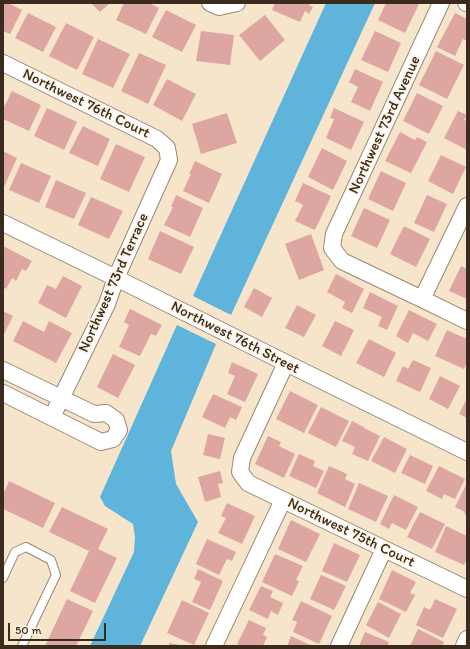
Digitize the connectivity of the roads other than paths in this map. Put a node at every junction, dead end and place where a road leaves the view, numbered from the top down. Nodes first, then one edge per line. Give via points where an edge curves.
1 (210, 3) edge
2 (441, 3) edge
3 (236, 4) edge
4 (3, 63) edge
5 (167, 148) joint
6 (467, 206) edge
7 (3, 223) edge
8 (116, 278) junction
9 (422, 299) junction
10 (467, 321) edge
11 (286, 364) junction
12 (3, 370) edge
13 (3, 392) edge
14 (61, 398) junction
15 (52, 417) junction
16 (467, 452) edge
17 (283, 500) junction
18 (384, 549) junction
19 (3, 578) edge
20 (467, 589) edge
21 (467, 639) edge
22 (22, 646) edge
23 (214, 646) edge
24 (339, 646) edge
25 (464, 646) edge

1 - 3 street via 219,7
2 - 9 street, Northwest 73rd Avenue via 334,234 332,248 342,261
4 - 5 street, Northwest 76th Court via 157,139
5 - 8 street, Northwest 73rd Terrace via 169,160
6 - 9 street
7 - 8 street, Northwest 76th Street
8 - 11 street, Northwest 76th Street
8 - 14 street, Northwest 73rd Terrace via 107,304
9 - 10 street
11 - 16 street, Northwest 76th Street
11 - 17 street, Northwest 75th Court via 242,458 240,472 248,483
12 - 14 street
13 - 15 street
14 - 15 street, Northwest 73rd Terrace
14 - 15 street via 94,414 106,412 116,420 119,430 113,439 101,442
17 - 18 street, Northwest 75th Court
17 - 23 street
18 - 20 street, Northwest 75th Court
18 - 24 street
19 - 22 lane via 15,552 26,547 50,560 56,575
21 - 25 street

